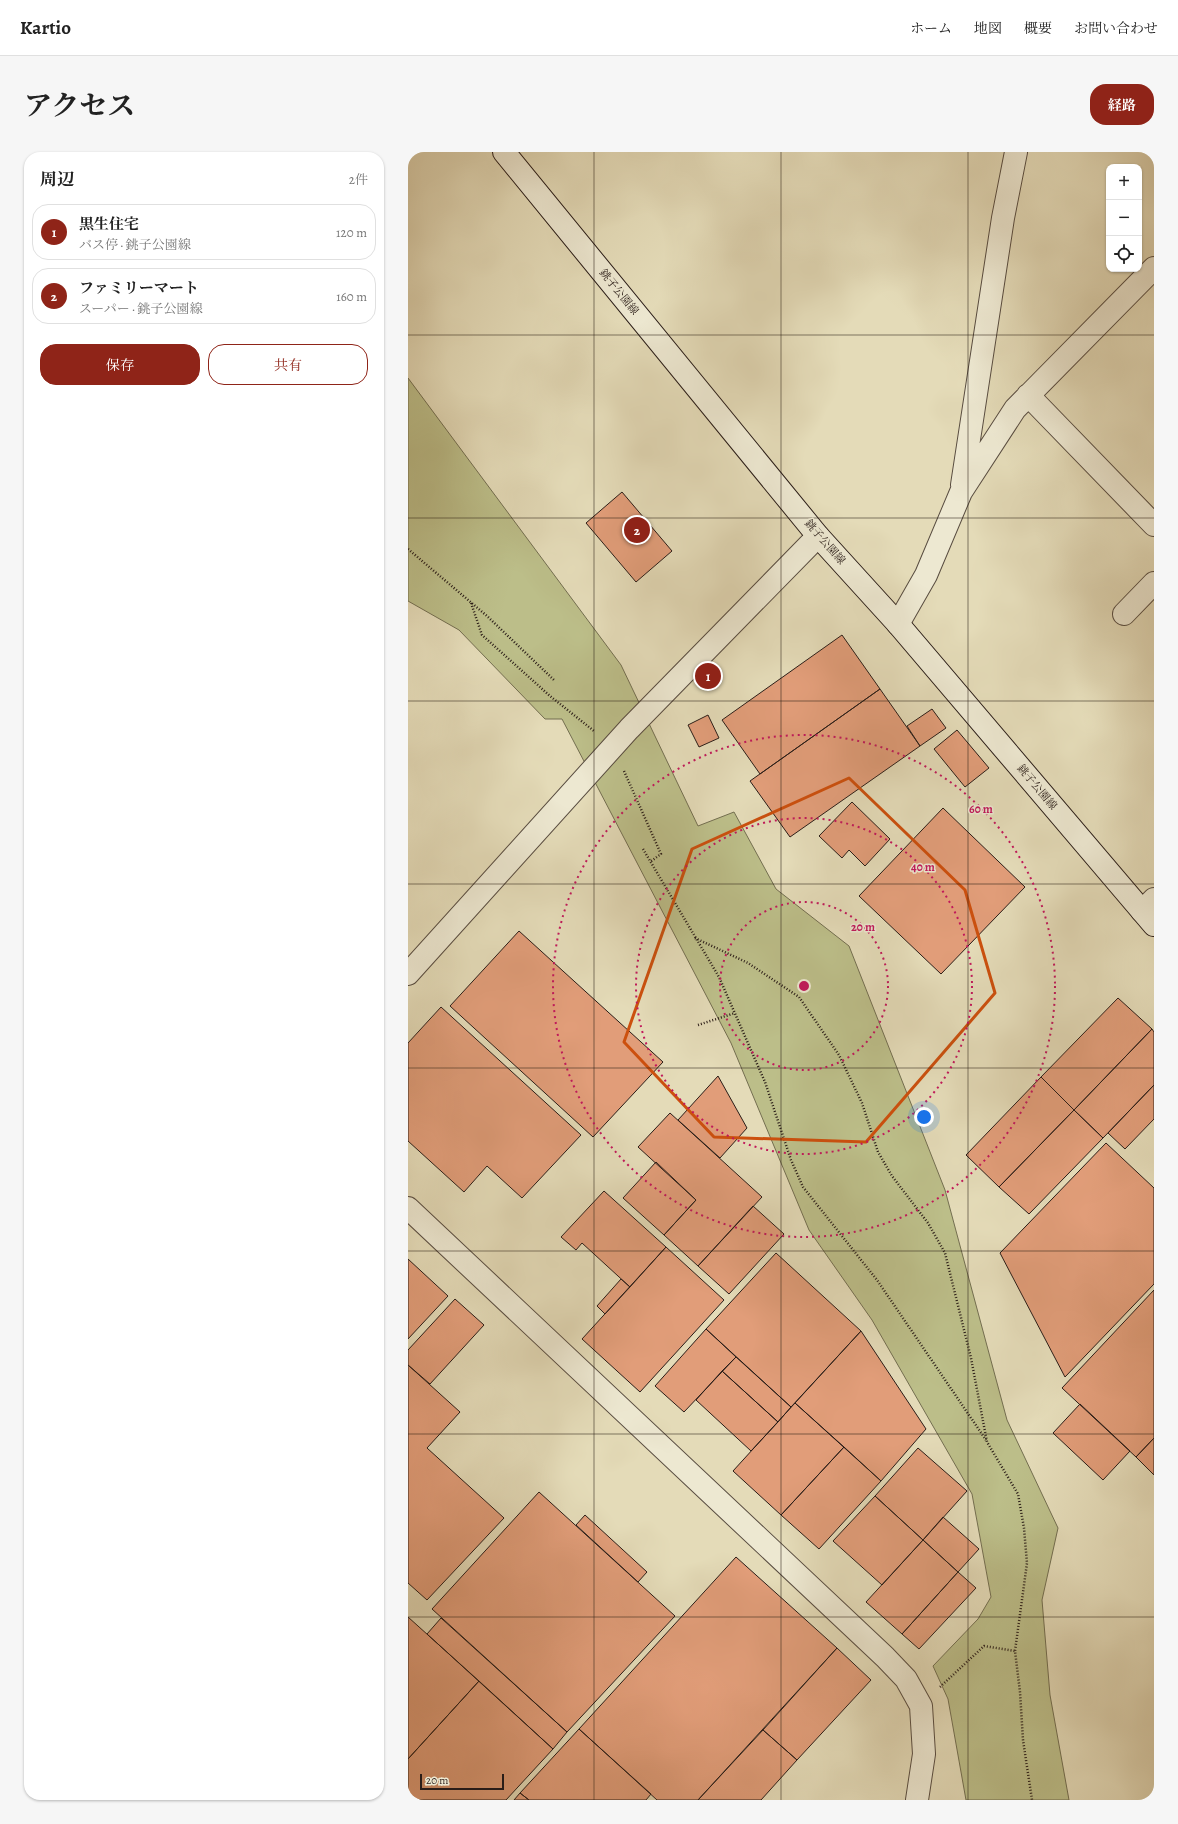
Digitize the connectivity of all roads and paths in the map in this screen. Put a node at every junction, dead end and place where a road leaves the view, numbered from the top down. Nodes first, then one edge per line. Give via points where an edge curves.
1 (504, 152) edge
2 (1016, 152) edge
3 (1154, 268) edge
4 (1028, 395) junction
5 (961, 492) junction
6 (1154, 525) edge
7 (818, 536) junction
8 (408, 549) edge
9 (1154, 584) edge
10 (470, 602) junction
11 (1124, 614) dead end
12 (898, 624) junction
13 (554, 680) dead end
14 (595, 731) dead end
15 (624, 771) dead end
16 (643, 850) dead end
17 (650, 862) junction
18 (1150, 912) edge
19 (695, 938) junction
20 (408, 974) edge
21 (735, 1013) junction
22 (698, 1025) dead end
23 (408, 1208) edge
24 (987, 1442) junction
25 (1015, 1651) junction
26 (940, 1686) dead end
27 (917, 1800) edge
28 (1032, 1800) edge

1 - 7 street, 銚子公園線
2 - 5 street via 1003,218
3 - 4 street
4 - 5 street via 1015,409
4 - 6 street
5 - 12 street via 926,575
7 - 12 street, 銚子公園線
7 - 20 street via 629,729
8 - 10 path
9 - 11 street
10 - 13 path
10 - 14 path via 482,635
12 - 18 street, 銚子公園線
15 - 17 path via 661,854
16 - 17 path
17 - 19 path
19 - 21 path via 719,977
19 - 24 path via 748,963 798,997 839,1055 862,1103 878,1152 892,1176 928,1223 945,1253 971,1358
21 - 22 path
21 - 24 path via 765,1082 791,1160 803,1187 877,1280
23 - 27 street via 722,1502 906,1679 921,1706 924,1754
24 - 25 path via 1018,1494 1024,1528 1027,1563
25 - 26 path via 984,1646
25 - 28 path via 1023,1740

